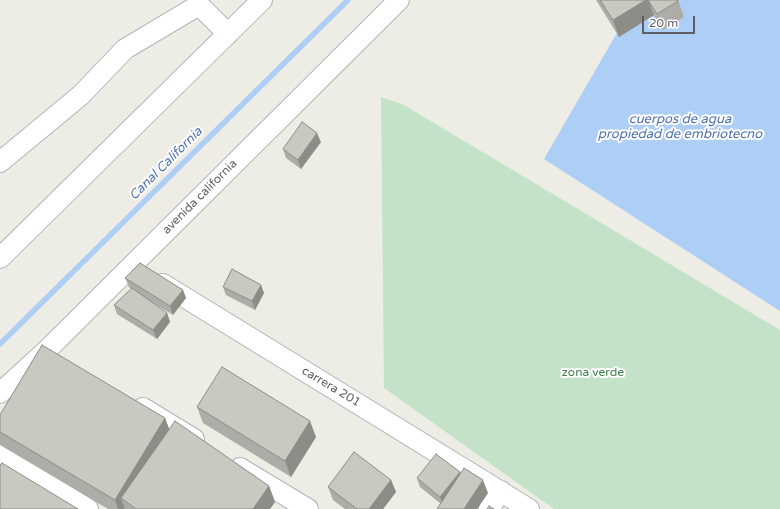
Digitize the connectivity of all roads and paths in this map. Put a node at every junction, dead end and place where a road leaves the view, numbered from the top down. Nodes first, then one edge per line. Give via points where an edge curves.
1 (262, 0) edge
2 (399, 0) edge
3 (228, 34) junction
4 (0, 162) edge
5 (0, 258) edge
6 (132, 265) junction
7 (0, 393) edge
8 (128, 398) edge
9 (208, 447) edge
10 (0, 454) edge
11 (228, 460) edge
12 (501, 491) junction
13 (88, 509) edge
14 (308, 509) edge
15 (489, 509) edge
16 (529, 509) edge

1 - 3 street
2 - 6 street, avenida california
3 - 4 street via 199,5 125,49 81,95
3 - 5 street
6 - 7 street, avenida california via 55,353
6 - 12 street, carrera 201
8 - 9 street
10 - 13 street
11 - 14 street
12 - 15 street
12 - 16 street, carrera 201

